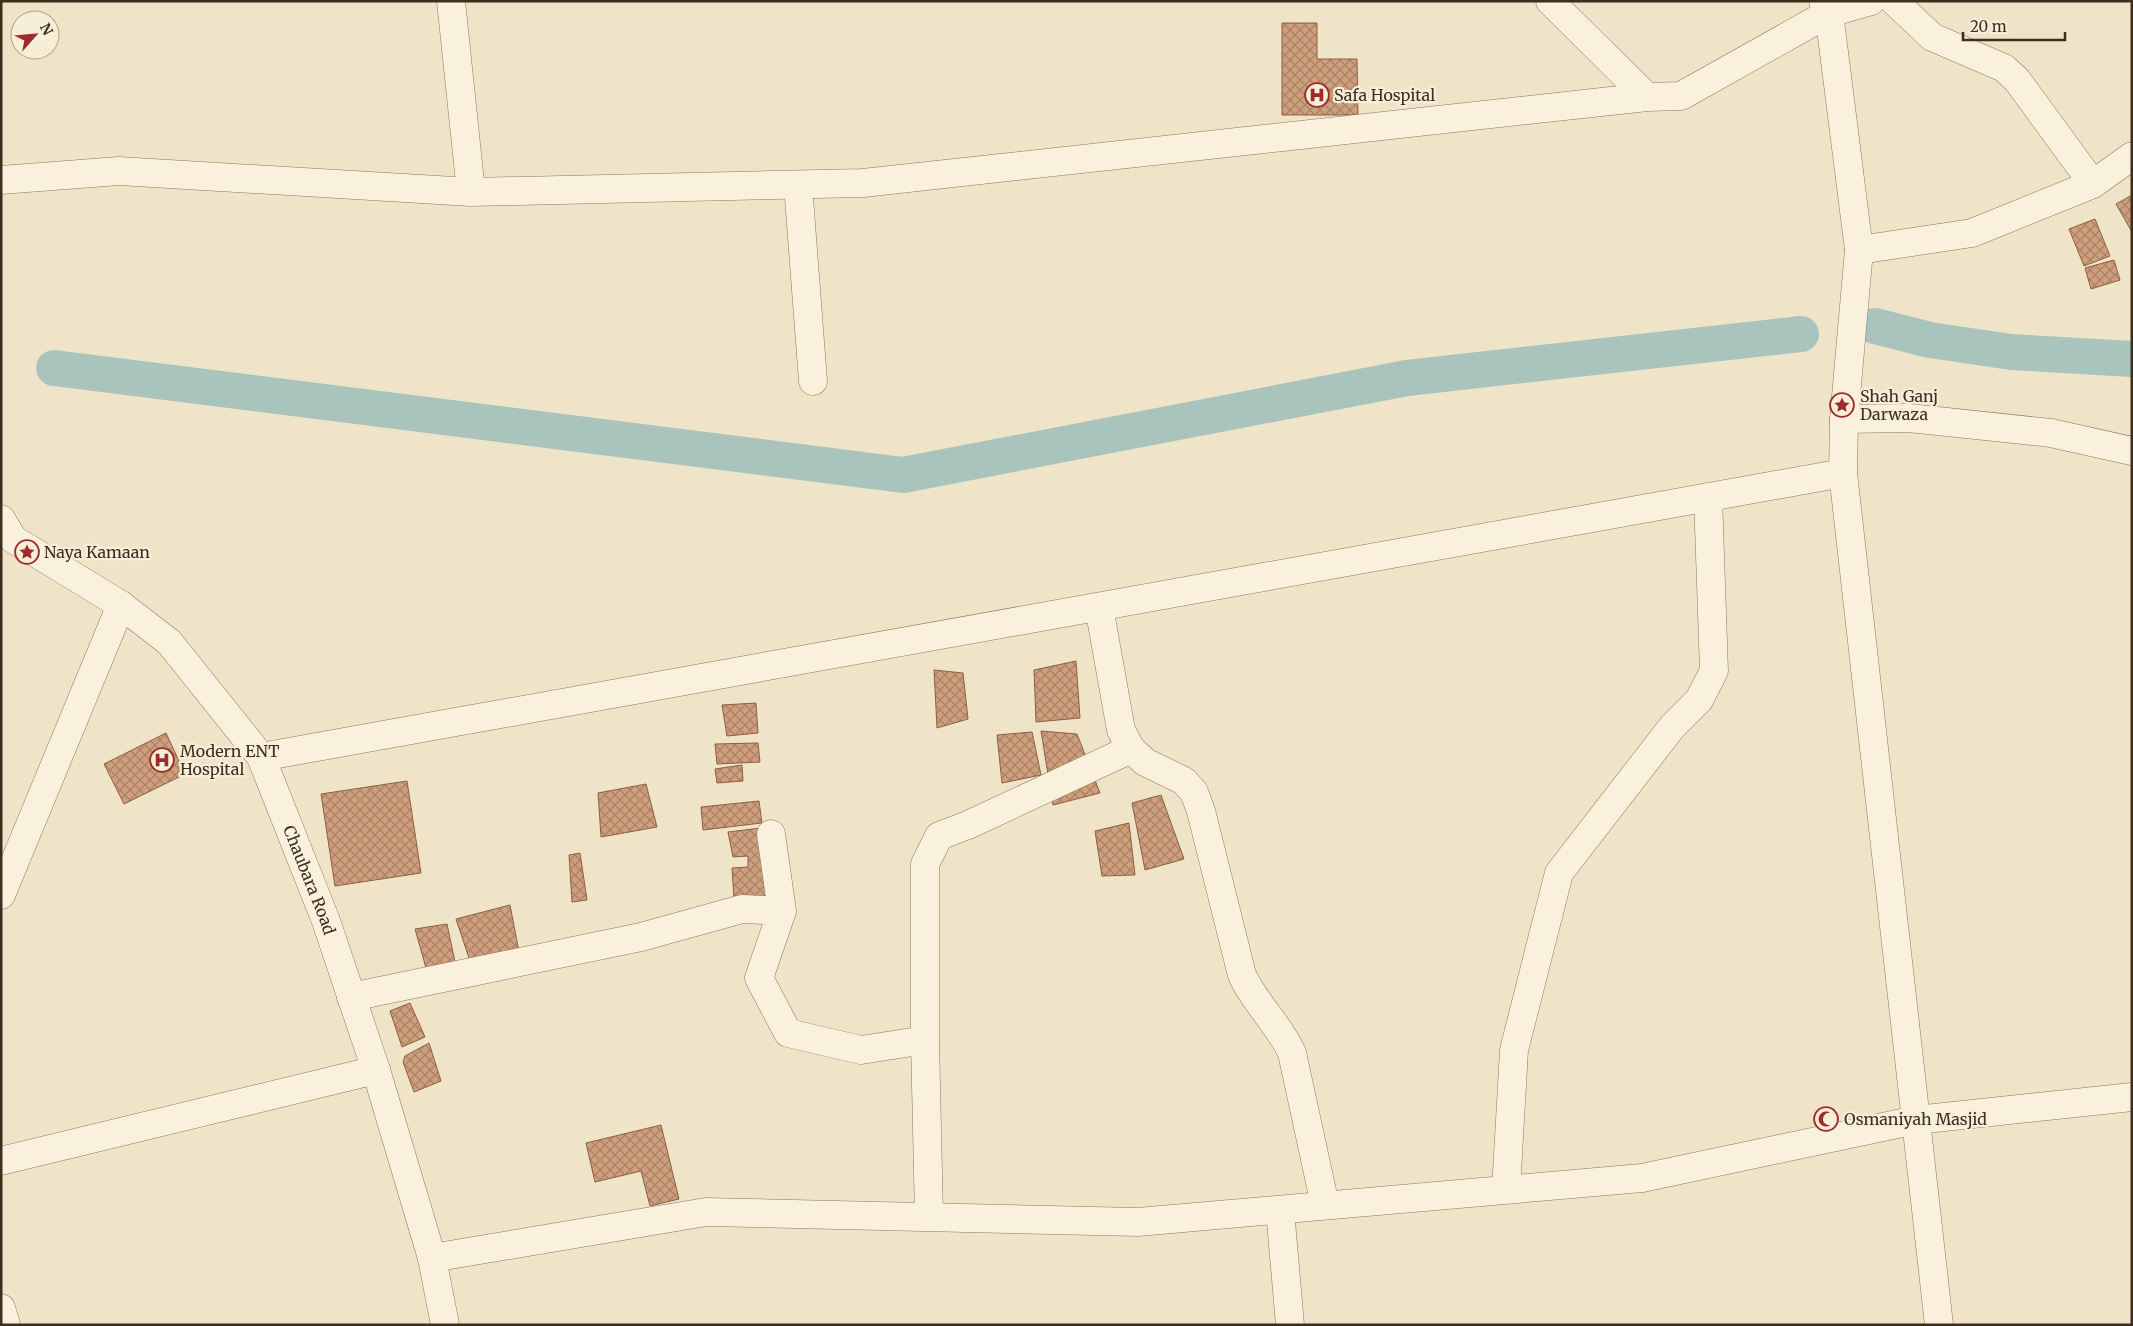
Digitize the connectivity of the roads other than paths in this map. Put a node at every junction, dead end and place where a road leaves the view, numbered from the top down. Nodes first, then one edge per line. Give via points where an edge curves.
1 (451, 1) edge
2 (1550, 1) edge
3 (1871, 1) edge
4 (1894, 1) edge
5 (1826, 7) edge
6 (1647, 97) junction
7 (2132, 156) edge
8 (1, 180) edge
9 (2093, 184) junction
10 (798, 185) junction
11 (471, 192) junction
12 (1859, 250) junction
13 (813, 381) dead end
14 (1844, 419) junction
15 (2132, 452) edge
16 (1843, 473) junction
17 (1708, 497) junction
18 (5, 533) edge
19 (121, 605) junction
20 (1099, 607) junction
21 (1131, 749) junction
22 (261, 757) junction
23 (771, 834) dead end
24 (1, 895) edge
25 (782, 911) junction
26 (351, 996) junction
27 (925, 1040) junction
28 (376, 1070) junction
29 (2132, 1097) edge
30 (1916, 1120) junction
31 (1, 1161) edge
32 (1506, 1190) junction
33 (1325, 1205) junction
34 (1280, 1210) junction
35 (929, 1217) junction
36 (432, 1258) junction
37 (1, 1308) edge
38 (6, 1325) edge
39 (445, 1325) edge
40 (1290, 1325) edge
41 (1939, 1325) edge

1 - 11 street
2 - 6 street
3 - 5 street
4 - 9 street via 1932,37 2004,68 2018,80
5 - 6 street via 1682,96
5 - 12 street
6 - 10 street via 873,182
7 - 9 street
8 - 11 street via 119,171
9 - 12 street via 1972,233
10 - 11 street
10 - 13 street
12 - 14 street
14 - 15 street via 1909,418 2051,433
14 - 16 street
16 - 17 street
16 - 30 street
17 - 20 street
17 - 32 street via 1714,671 1699,700 1672,727 1559,873 1514,1050
18 - 19 street, Chaubara Road
19 - 22 street, Chaubara Road via 170,642
19 - 24 street
20 - 21 street via 1121,730
20 - 22 street
21 - 27 street via 939,836 925,864
21 - 33 street via 1145,762 1184,781 1194,792 1242,975 1249,992 1285,1037 1292,1052
22 - 26 street, Chaubara Road via 326,922
23 - 25 street
25 - 26 street via 742,909 641,937
25 - 27 street via 759,978 788,1033 861,1050
26 - 28 street, Chaubara Road
27 - 35 street
28 - 31 street
28 - 36 street, Chaubara Road
29 - 30 street
30 - 32 street via 1642,1178
30 - 41 street
32 - 33 street
33 - 34 street
34 - 35 street via 1138,1222
34 - 40 street
35 - 36 street via 706,1212
36 - 39 street, Chaubara Road
37 - 38 street

